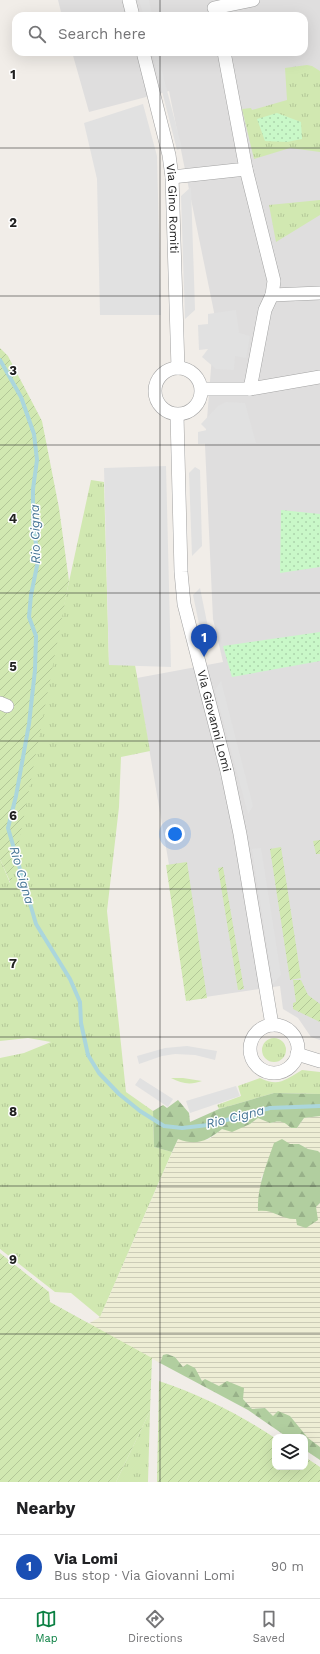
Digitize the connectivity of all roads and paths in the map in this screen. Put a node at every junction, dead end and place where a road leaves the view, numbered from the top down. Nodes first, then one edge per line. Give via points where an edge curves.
1 (129, 0) edge
2 (253, 0) edge
3 (214, 8) edge
4 (132, 12) edge
5 (144, 56) edge
6 (225, 56) edge
7 (246, 169) junction
8 (172, 177) junction
9 (320, 293) edge
10 (272, 295) junction
11 (178, 368) junction
12 (320, 377) edge
13 (202, 389) junction
14 (250, 389) junction
15 (177, 415) junction
16 (272, 1025) junction
17 (297, 1054) junction
18 (320, 1061) edge

1 - 4 street
2 - 3 street
5 - 8 street, Via Gino Romiti via 169,155
6 - 7 street
7 - 8 street
7 - 10 street via 274,282
8 - 11 street, Via Gino Romiti
9 - 10 street
10 - 14 street via 265,310
11 - 13 street via 187,369 194,374
11 - 15 street via 170,369 163,374 155,388 159,404 164,410
12 - 14 street
13 - 14 street
13 - 15 street via 199,404 188,413
15 - 16 street, Via Giovanni Lomi via 184,604 239,827
16 - 17 street via 283,1027 292,1033 297,1043
16 - 17 street via 258,1031 251,1043 251,1057 256,1065 271,1073 282,1072 292,1065
17 - 18 street

